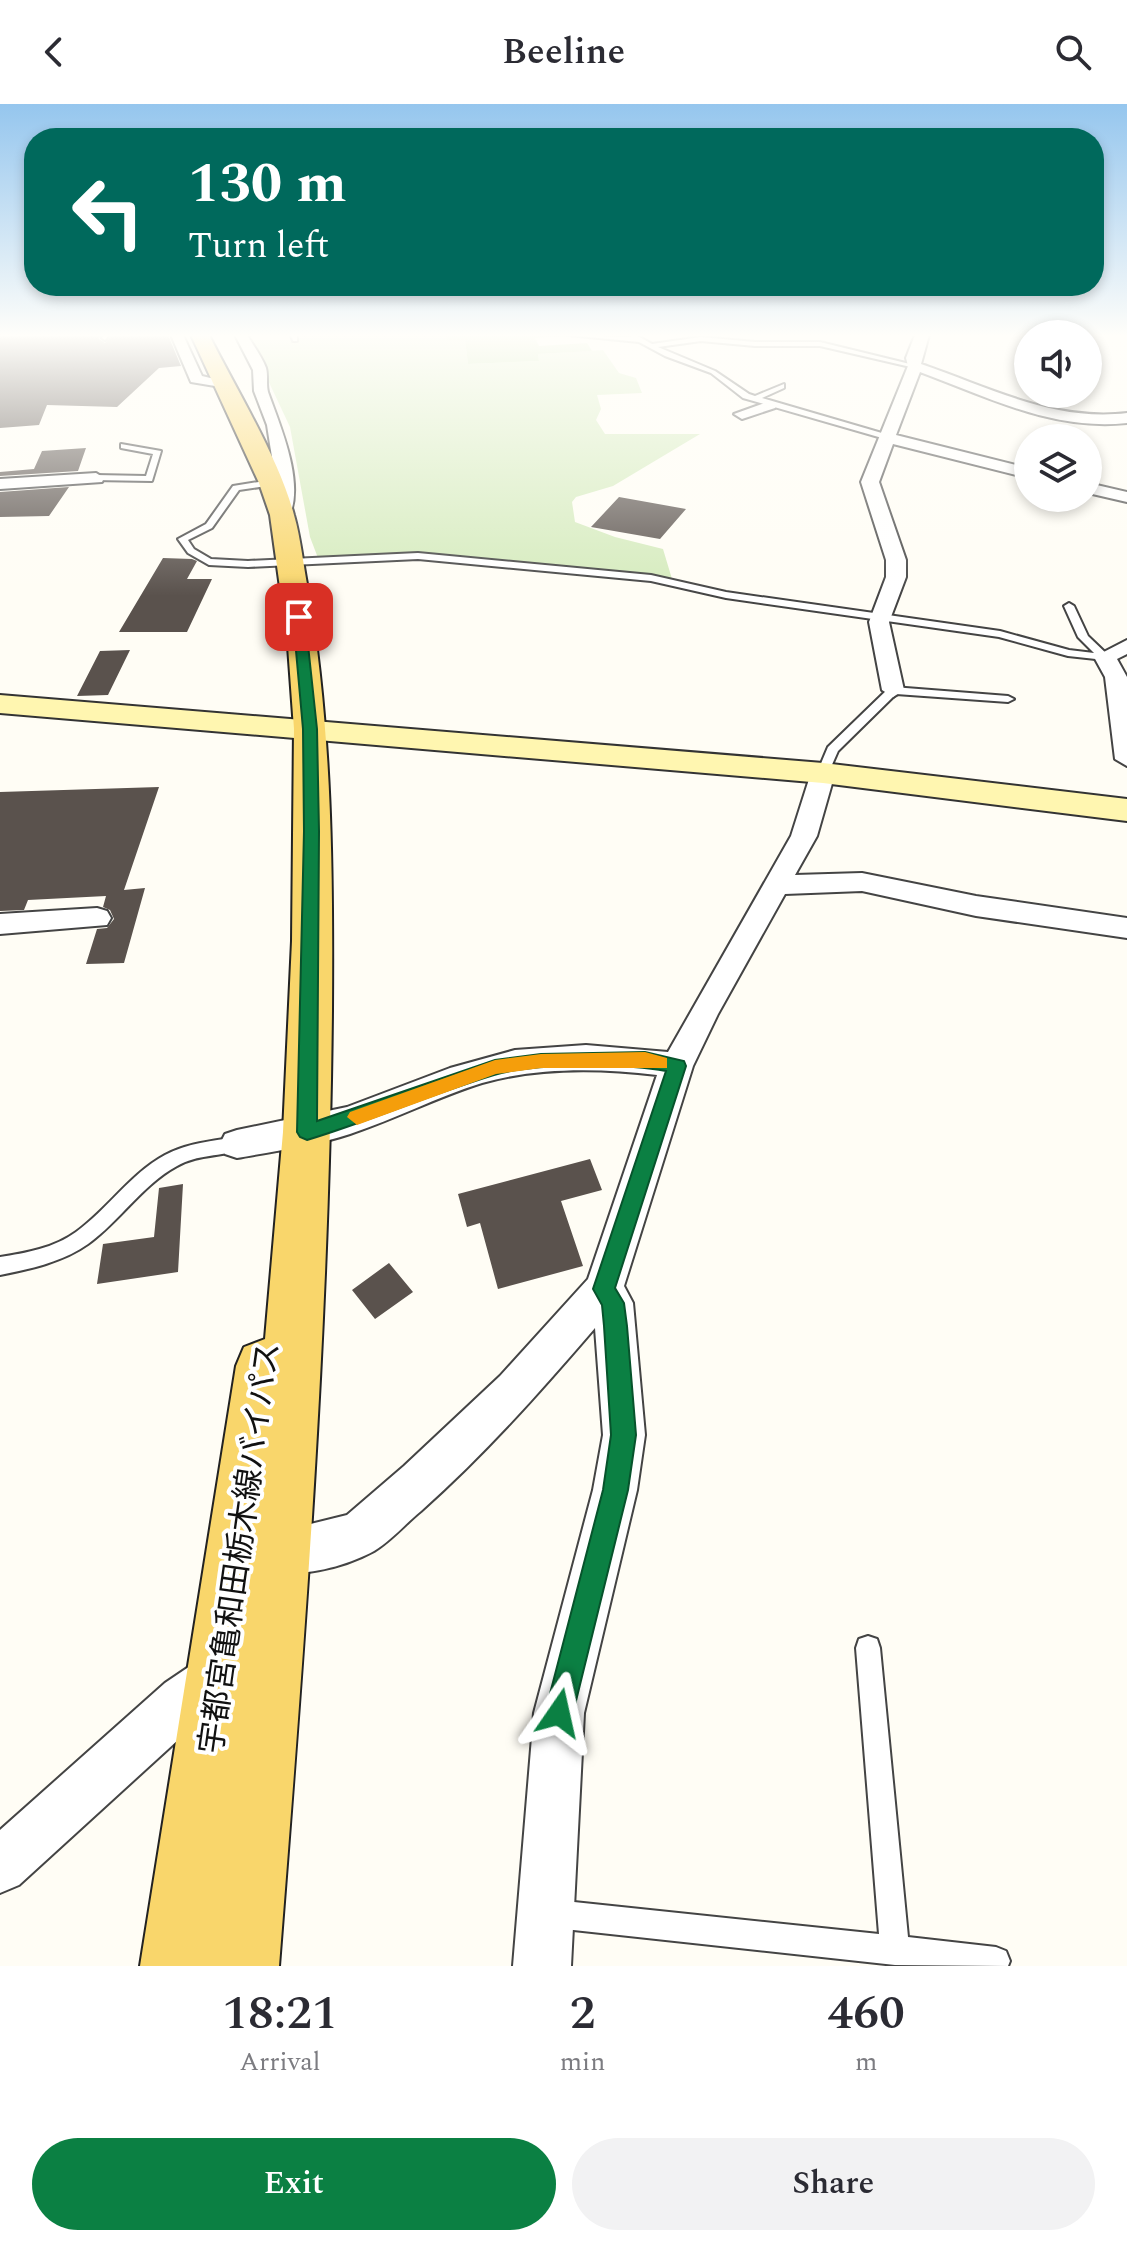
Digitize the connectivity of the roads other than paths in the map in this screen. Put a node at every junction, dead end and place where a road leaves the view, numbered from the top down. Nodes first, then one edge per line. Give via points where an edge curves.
1 (241, 422) edge
2 (274, 422) edge
3 (832, 422) edge
4 (895, 422) edge
5 (889, 438) junction
6 (124, 446) dead end
7 (1014, 469) edge
8 (96, 478) joint
9 (271, 483) junction
10 (0, 484) edge
11 (1102, 491) edge
12 (1127, 497) edge
13 (282, 515) junction
14 (292, 559) junction
15 (1069, 606) dead end
16 (879, 617) junction
17 (1127, 646) edge
18 (1105, 657) junction
19 (893, 690) junction
20 (1008, 699) dead end
21 (0, 704) edge
22 (310, 729) junction
23 (1127, 759) edge
24 (823, 773) junction
25 (1127, 810) edge
26 (778, 885) junction
27 (97, 918) dead end
28 (0, 924) edge
29 (1127, 928) edge
30 (677, 1066) junction
31 (307, 1132) junction
32 (237, 1144) joint
33 (0, 1266) edge
34 (604, 1289) junction
35 (278, 1552) junction
36 (868, 1648) dead end
37 (246, 1660) junction
38 (0, 1866) edge
39 (546, 1913) junction
40 (895, 1951) junction
41 (996, 1961) dead end
42 (179, 1966) edge
43 (240, 1966) edge
44 (542, 1966) edge

1 - 9 main road, 宇都宮亀和田栃木線バイパス
2 - 13 street via 282,463
3 - 5 lane
4 - 5 street
5 - 7 street
5 - 16 street via 870,482 896,560 896,577
6 - 8 lane via 158,453 149,479
8 - 10 street
9 - 13 main road, 宇都宮亀和田栃木線バイパス
9 - 14 lane via 236,488 209,526 183,539 209,562
11 - 12 street
13 - 14 main road, 宇都宮亀和田栃木線バイパス
14 - 16 lane via 395,555 548,566
14 - 22 main road, 宇都宮亀和田栃木線バイパス
15 - 18 lane via 1083,637
16 - 18 lane via 1000,634 1068,653
16 - 19 street
17 - 18 street
18 - 23 street via 1116,677
19 - 20 lane
19 - 24 lane via 832,750
21 - 22 street
22 - 24 street
22 - 31 main road, 宇都宮亀和田栃木線バイパス
24 - 25 street
24 - 26 street via 804,836
26 - 29 street via 862,882 976,906
26 - 30 street
27 - 28 street
30 - 31 street via 645,1060 495,1067
30 - 34 street
31 - 32 street
31 - 35 main road, 宇都宮亀和田栃木線バイパス
31 - 37 main road, 宇都宮亀和田栃木線バイパス via 266,1355
32 - 33 lane via 171,1160 144,1177 83,1237 47,1254
34 - 35 street via 515,1390 359,1534
34 - 39 street via 613,1303 624,1435 559,1713
35 - 37 main road, 宇都宮亀和田栃木線バイパス
36 - 40 lane
37 - 38 street via 183,1701
37 - 42 main road, 宇都宮亀和田栃木線バイパス
37 - 43 main road, 宇都宮亀和田栃木線バイパス
39 - 40 lane
39 - 44 street
40 - 41 lane

